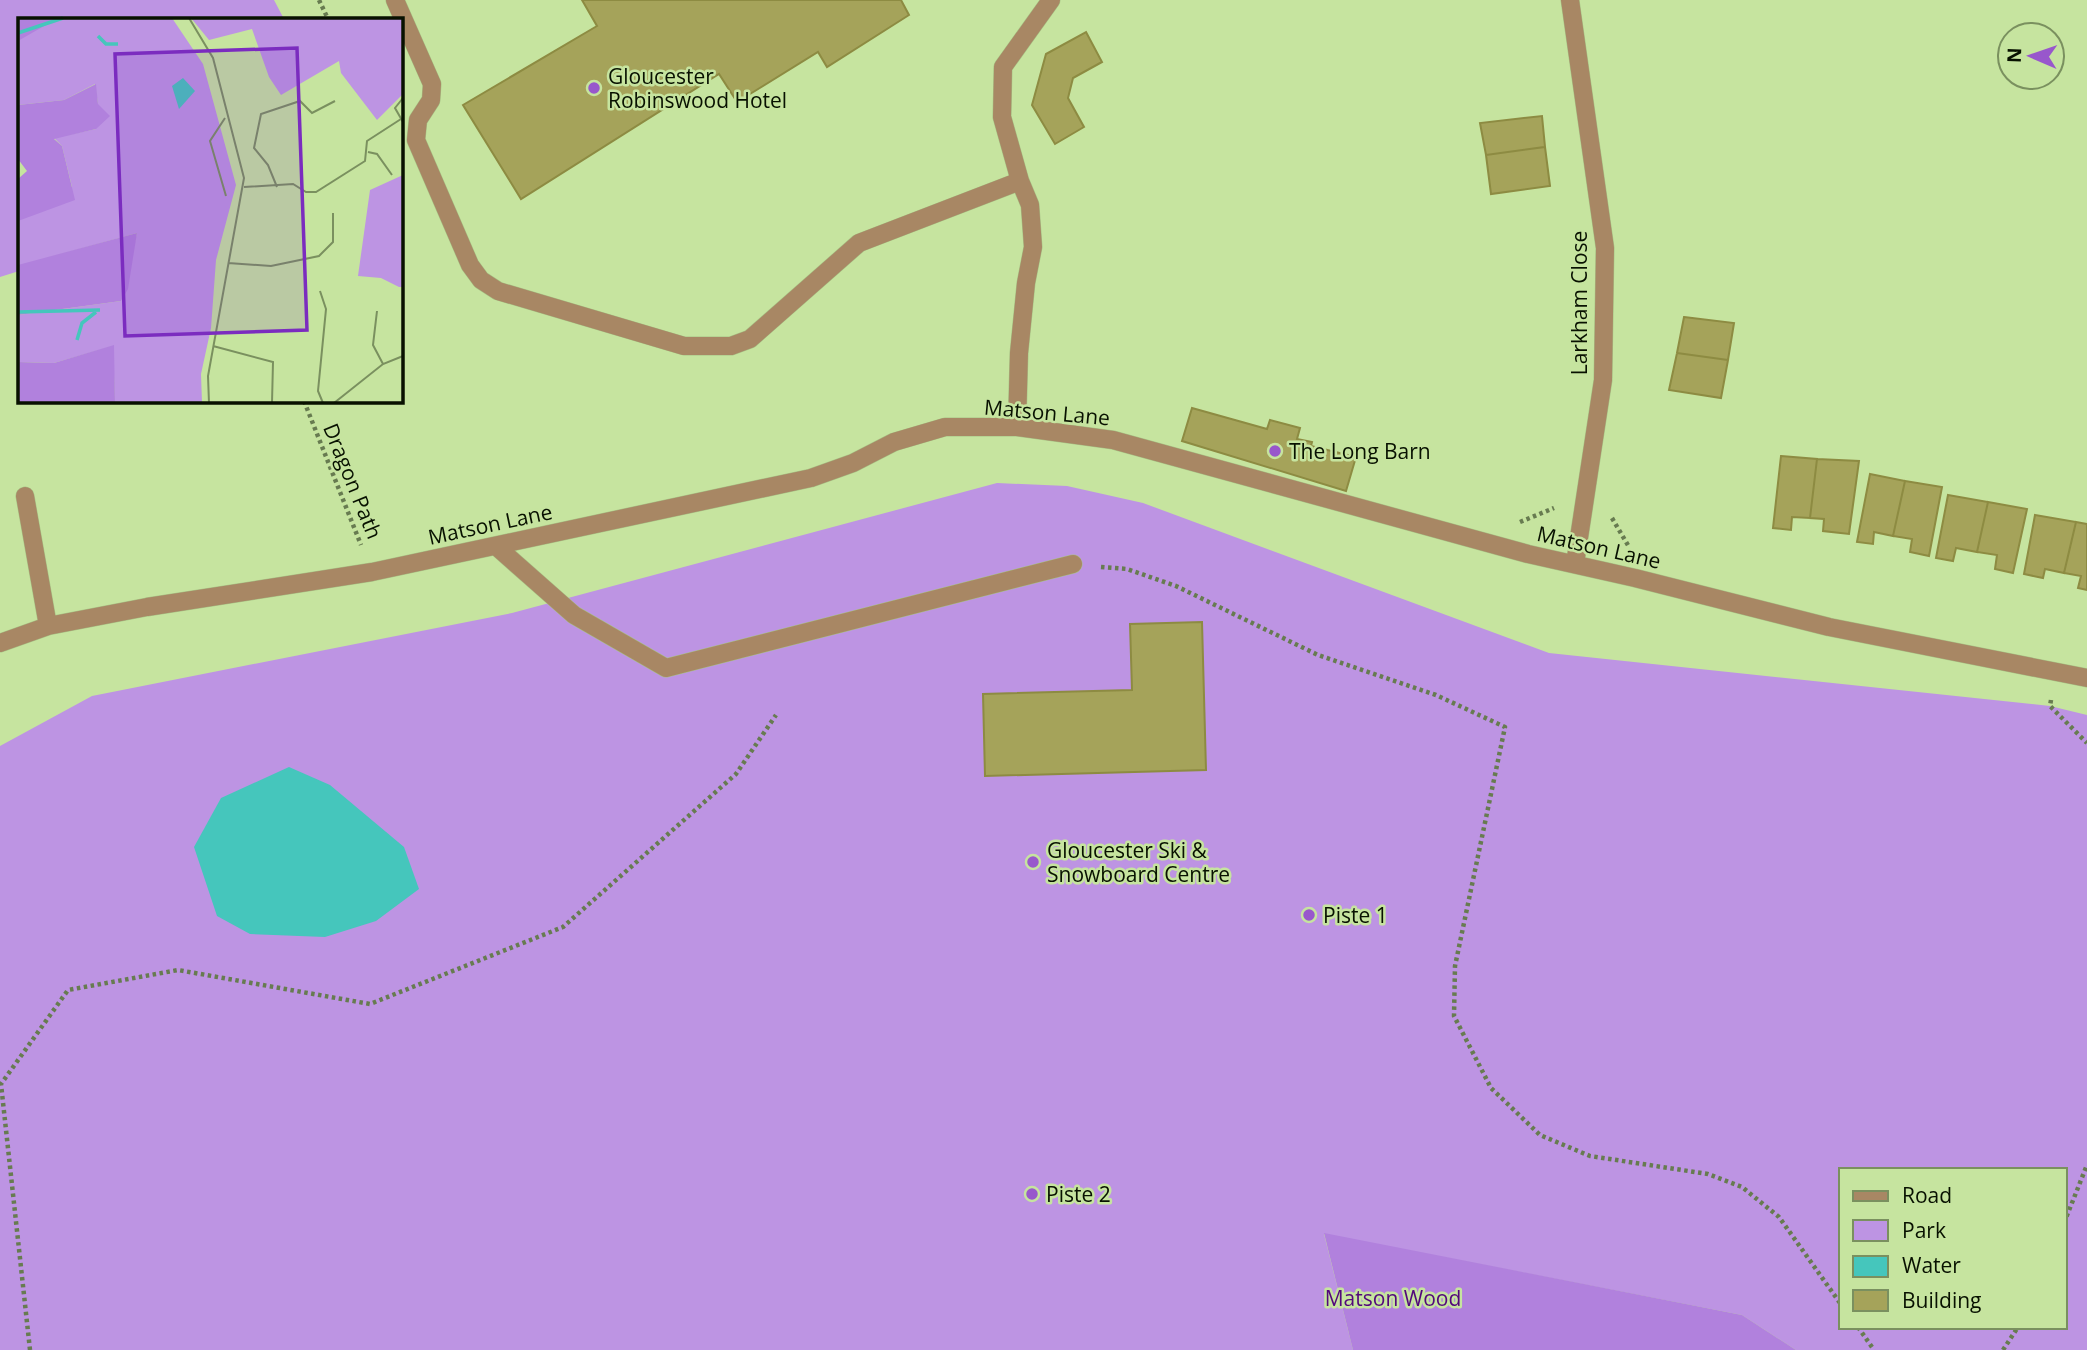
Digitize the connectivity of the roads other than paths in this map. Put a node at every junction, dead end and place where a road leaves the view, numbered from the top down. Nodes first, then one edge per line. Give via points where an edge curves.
1 (395, 0) edge
2 (1051, 0) edge
3 (1570, 0) edge
4 (1020, 181) junction
5 (1017, 427) junction
6 (25, 496) dead end
7 (497, 547) junction
8 (1073, 564) road end
9 (1575, 564) junction
10 (48, 626) junction
11 (0, 643) edge
12 (2087, 678) edge

1 - 4 street via 432,84 431,100 418,120 416,141 470,265 481,280 498,291 571,314 684,346 732,346 750,339 859,243
2 - 4 street via 1003,67 1002,117
3 - 9 street, Larkham Close via 1605,248 1603,380
4 - 5 street via 1030,205 1033,247 1019,353
5 - 7 street, Matson Lane via 945,428 894,442 811,478
5 - 9 street, Matson Lane via 1113,440
6 - 10 street
7 - 8 street via 573,615 666,668
7 - 10 street, Matson Lane
9 - 12 street, Matson Lane via 1829,626
10 - 11 street, Matson Lane

